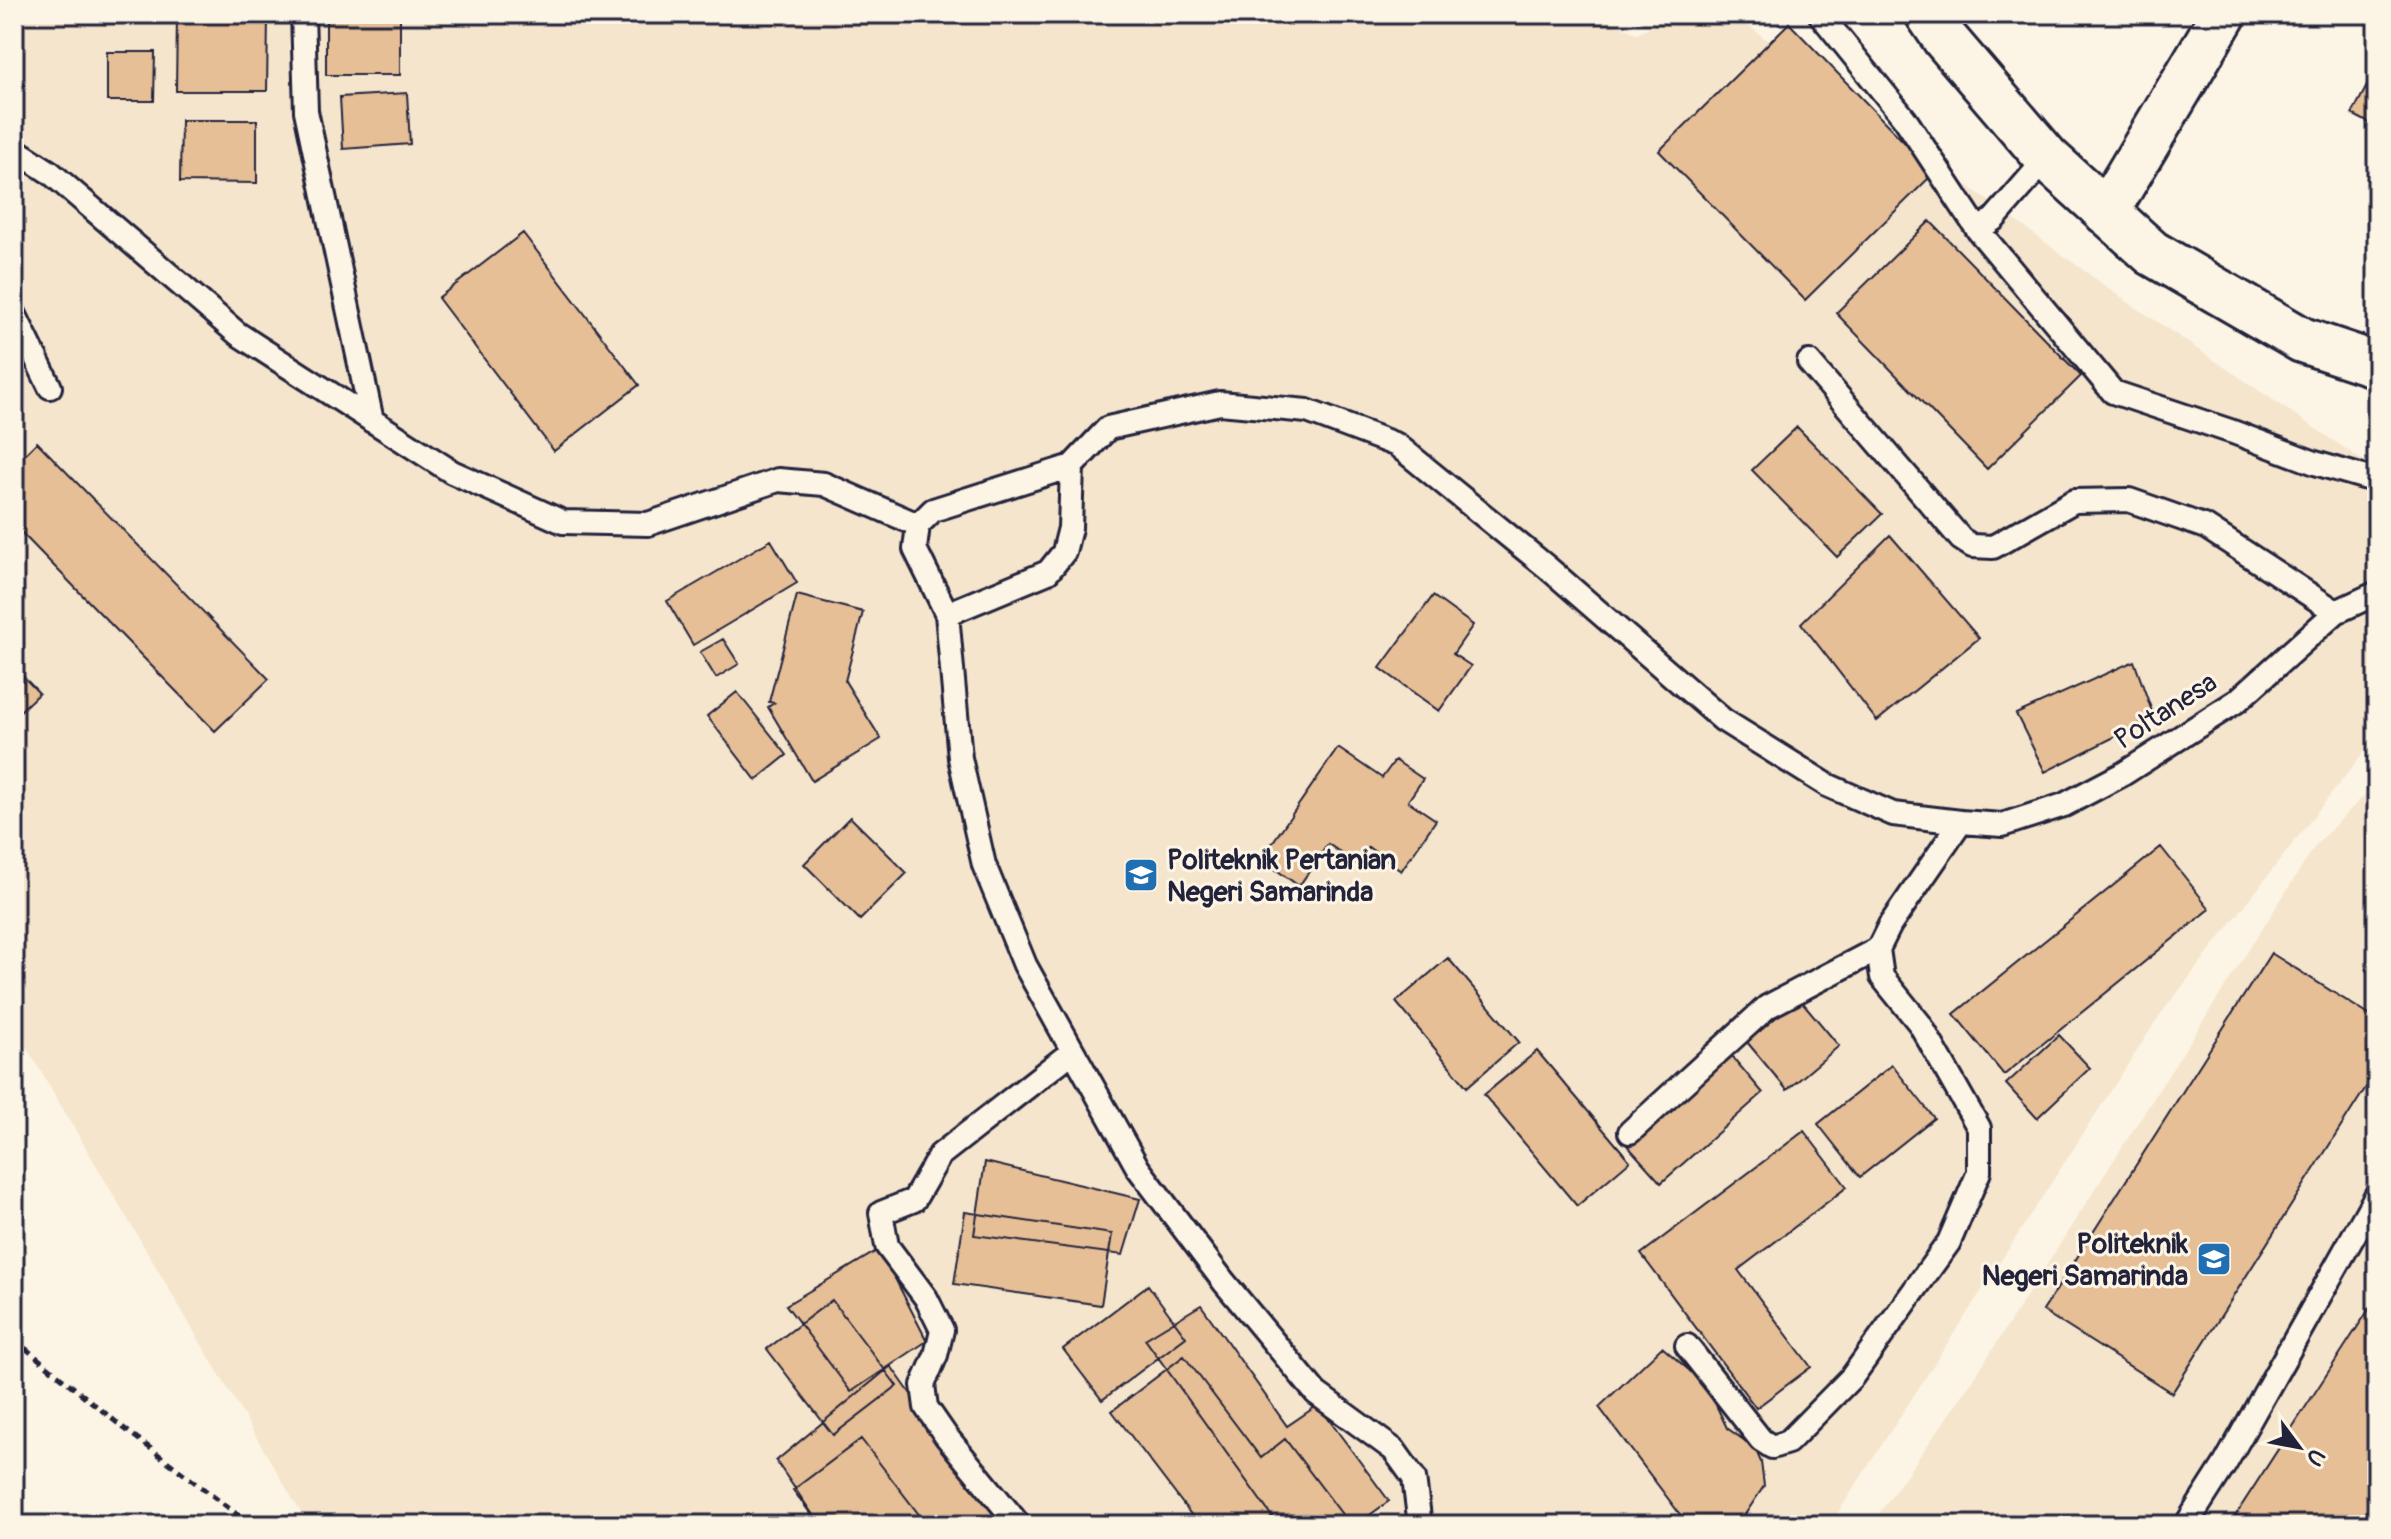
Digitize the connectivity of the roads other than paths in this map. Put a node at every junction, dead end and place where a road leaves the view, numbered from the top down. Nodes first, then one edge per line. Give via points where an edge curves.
1 (303, 14) edge
2 (1820, 14) edge
3 (1928, 14) edge
4 (2224, 14) edge
5 (14, 149) edge
6 (2047, 158) junction
7 (2106, 212) junction
8 (1978, 230) junction
9 (14, 313) edge
10 (1809, 362) dead end
11 (2377, 365) edge
12 (50, 387) dead end
13 (372, 421) junction
14 (1072, 466) junction
15 (2377, 481) edge
16 (918, 525) junction
17 (2377, 593) edge
18 (2336, 612) junction
19 (947, 614) junction
20 (1961, 822) junction
21 (1878, 949) junction
22 (1073, 1051) junction
23 (1630, 1132) dead end
24 (2377, 1194) edge
25 (1687, 1346) dead end
26 (1019, 1525) edge
27 (1420, 1525) edge
28 (2186, 1525) edge

1 - 13 lane via 306,111
2 - 8 lane via 1905,119
3 - 6 street
4 - 7 street
5 - 13 lane via 51,173 238,334
6 - 7 street
6 - 8 lane
7 - 11 street via 2152,253 2302,340
8 - 15 lane via 2113,392
9 - 12 lane
10 - 18 lane via 1972,546 1993,547 2074,501 2129,500 2206,527
13 - 16 lane via 452,472 563,522 648,524 778,480 824,484
14 - 16 lane via 933,510
14 - 19 lane via 1070,528 1064,552 1048,572
14 - 20 lane, Poltanesa via 1108,428 1220,403 1307,411 1397,445 1723,720 1827,785 1893,814
16 - 19 lane via 915,549
17 - 18 lane, Poltanesa
18 - 20 lane, Poltanesa via 2237,701 2123,774 2064,805 2002,825
19 - 22 lane via 960,758 984,865 1025,965
20 - 21 lane
21 - 23 lane via 1767,1007
21 - 25 lane via 1882,977 1920,1024 1979,1128 1979,1172 1949,1242 1852,1377 1788,1442 1772,1447 1761,1440
22 - 26 lane via 940,1155 914,1200 881,1213 887,1246 926,1298 942,1330 923,1385 926,1407
22 - 27 lane via 1138,1168 1224,1282 1316,1393 1394,1450 1414,1478
24 - 28 lane

